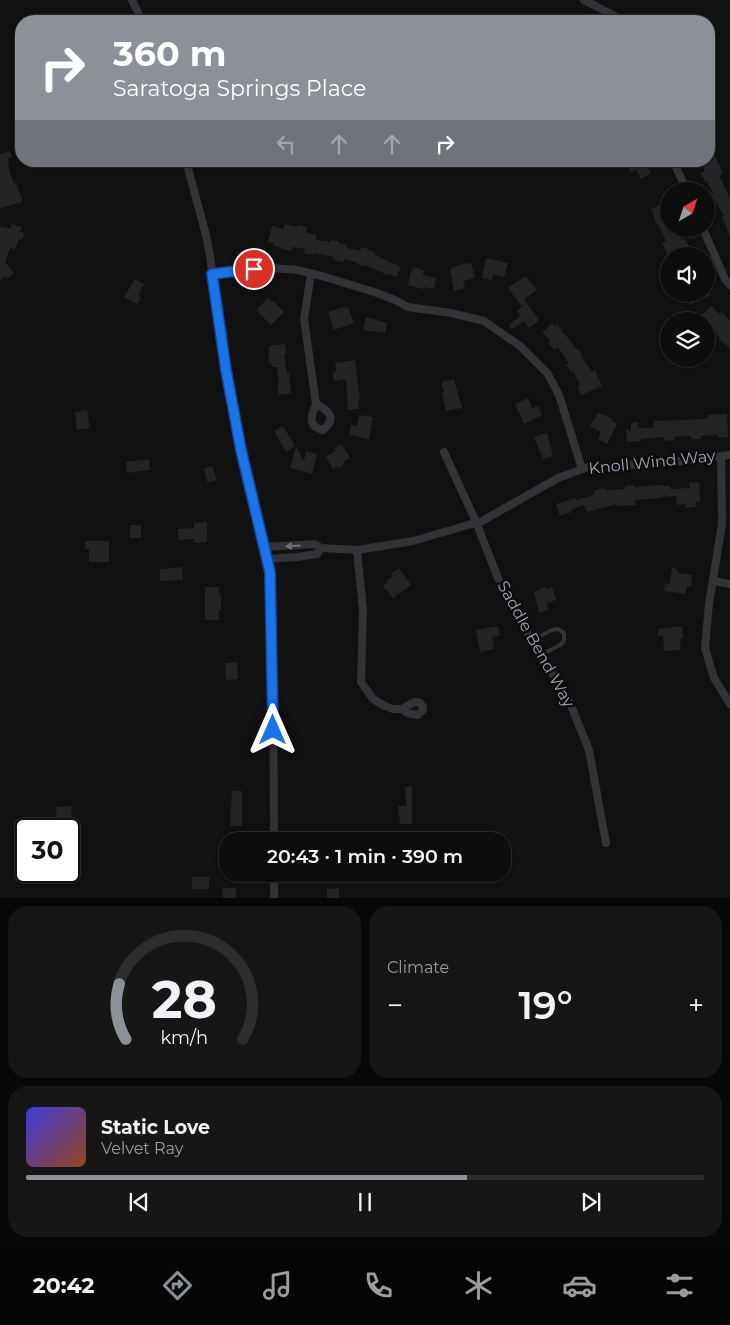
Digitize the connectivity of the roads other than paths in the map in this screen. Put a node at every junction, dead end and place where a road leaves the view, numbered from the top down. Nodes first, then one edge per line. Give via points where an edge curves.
1 (132, 0) edge
2 (584, 0) edge
3 (139, 15) edge
4 (613, 15) edge
5 (188, 167) edge
6 (676, 167) edge
7 (683, 182) edge
8 (707, 238) edge
9 (212, 274) junction
10 (310, 274) junction
11 (730, 285) edge
12 (316, 404) dead end
13 (444, 452) dead end
14 (730, 455) edge
15 (721, 456) junction
16 (582, 469) junction
17 (476, 522) junction
18 (264, 547) junction
19 (321, 548) junction
20 (357, 550) junction
21 (267, 558) junction
22 (713, 581) junction
23 (730, 584) edge
24 (532, 640) junction
25 (541, 655) junction
26 (730, 704) edge
27 (402, 709) dead end
28 (274, 832) edge
29 (606, 843) dead end
30 (274, 882) edge
31 (274, 898) edge

1 - 3 street
2 - 4 street
5 - 9 street via 206,236
6 - 7 street
8 - 11 street
9 - 10 street via 273,268
9 - 18 street via 241,450
10 - 12 street via 304,319
10 - 16 street via 374,292 408,308 484,321 520,346 548,374 559,395
13 - 17 street, Saddle Bend Way
14 - 15 street, Knoll Wind Way
15 - 16 street, Knoll Wind Way
15 - 22 street via 722,524
16 - 17 street, Knoll Wind Way via 558,478
17 - 20 street, Knoll Wind Way via 413,540
17 - 24 street, Saddle Bend Way via 498,578
19 -> 18 street, Knoll Wind Way via 315,544
18 - 21 street
19 - 20 street, Knoll Wind Way
19 - 21 street, Knoll Wind Way via 317,554
20 - 27 street via 363,610 361,682 373,699 382,705
21 - 28 street via 273,675
22 - 23 street
22 - 26 street via 706,648 714,678
24 - 25 street, Saddle Bend Way
24 - 25 lane via 552,630 564,633 560,645
25 - 29 street, Saddle Bend Way via 570,703 589,750
30 - 31 street

